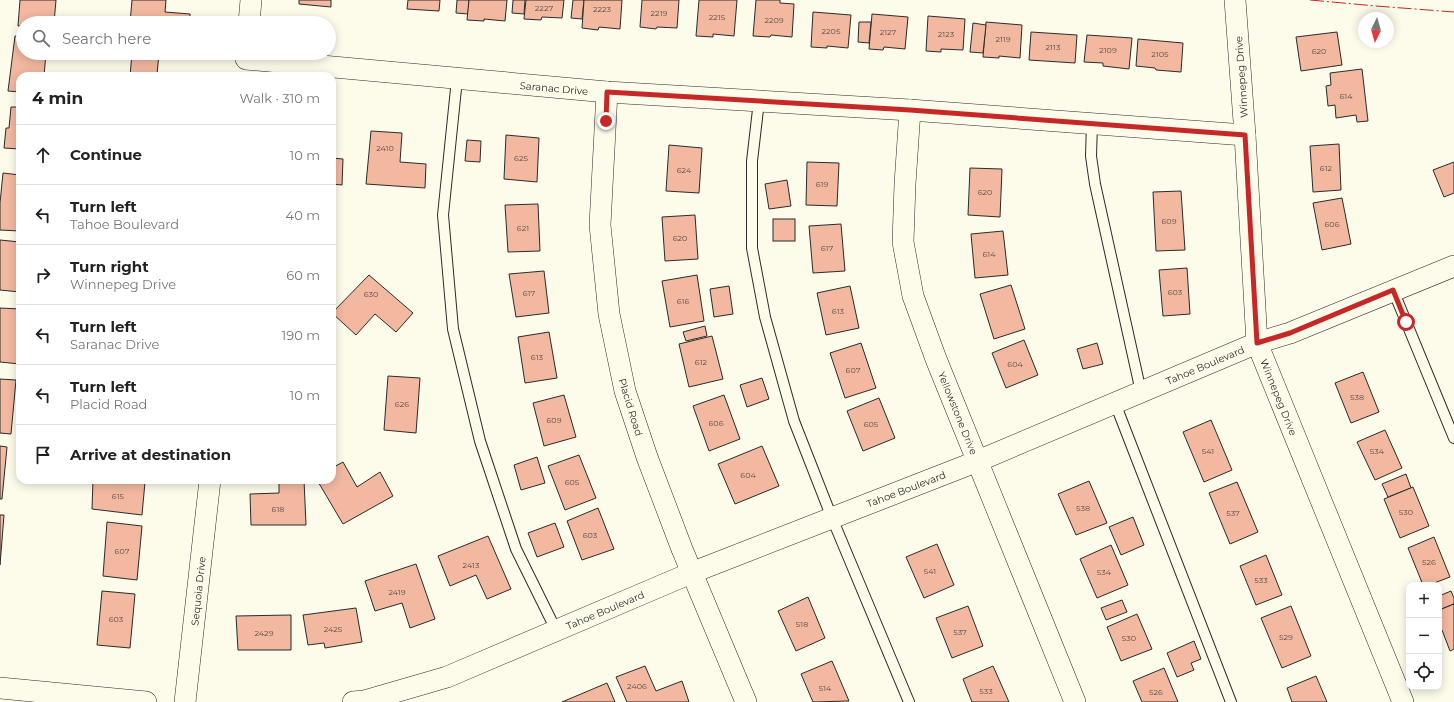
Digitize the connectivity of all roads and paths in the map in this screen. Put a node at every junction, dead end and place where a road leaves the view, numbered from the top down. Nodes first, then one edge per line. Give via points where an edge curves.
1 (251, 0) edge
2 (1235, 0) edge
3 (250, 16) edge
4 (246, 63) edge
5 (457, 78) junction
6 (607, 92) junction
7 (759, 101) junction
8 (910, 110) junction
9 (1092, 123) junction
10 (1245, 135) junction
11 (1454, 266) edge
12 (1393, 290) junction
13 (1257, 343) junction
14 (1141, 392) junction
15 (1115, 403) junction
16 (1454, 438) edge
17 (978, 461) junction
18 (210, 484) edge
19 (832, 518) junction
20 (691, 573) junction
21 (556, 630) junction
22 (0, 688) edge
23 (146, 702) edge
24 (185, 702) edge
25 (353, 702) edge
26 (746, 702) edge
27 (909, 702) edge
28 (1075, 702) edge
29 (1231, 702) edge
30 (1403, 702) edge

1 - 3 street
2 - 10 street, Winnepeg Drive
4 - 5 street, Saranac Drive
5 - 6 street, Saranac Drive
5 - 21 lane via 443,215 453,329 480,441 514,542
6 - 7 street, Saranac Drive
6 - 20 street, Placid Road via 600,225 609,314 625,391
7 - 8 street, Saranac Drive
7 - 19 lane via 752,161 752,248 765,317 794,421
8 - 9 street, Saranac Drive
8 - 17 street, Yellowstone Drive via 903,242 913,296
9 - 10 street, Saranac Drive
9 - 14 lane via 1091,156 1095,184
10 - 13 street, Winnepeg Drive
11 - 12 street, Tahoe Boulevard
12 - 13 street, Tahoe Boulevard via 1290,333
12 - 16 lane
13 - 14 street, Tahoe Boulevard
13 - 30 street, Winnepeg Drive
14 - 15 street, Tahoe Boulevard
15 - 17 street, Tahoe Boulevard
15 - 29 lane
17 - 19 street, Tahoe Boulevard
17 - 28 street, Yellowstone Drive
18 - 24 street, Sequoia Drive
19 - 20 street, Tahoe Boulevard
19 - 27 lane
20 - 21 street, Tahoe Boulevard
20 - 26 street, Placid Road
21 - 25 street, Tahoe Boulevard via 447,677
22 - 23 street

